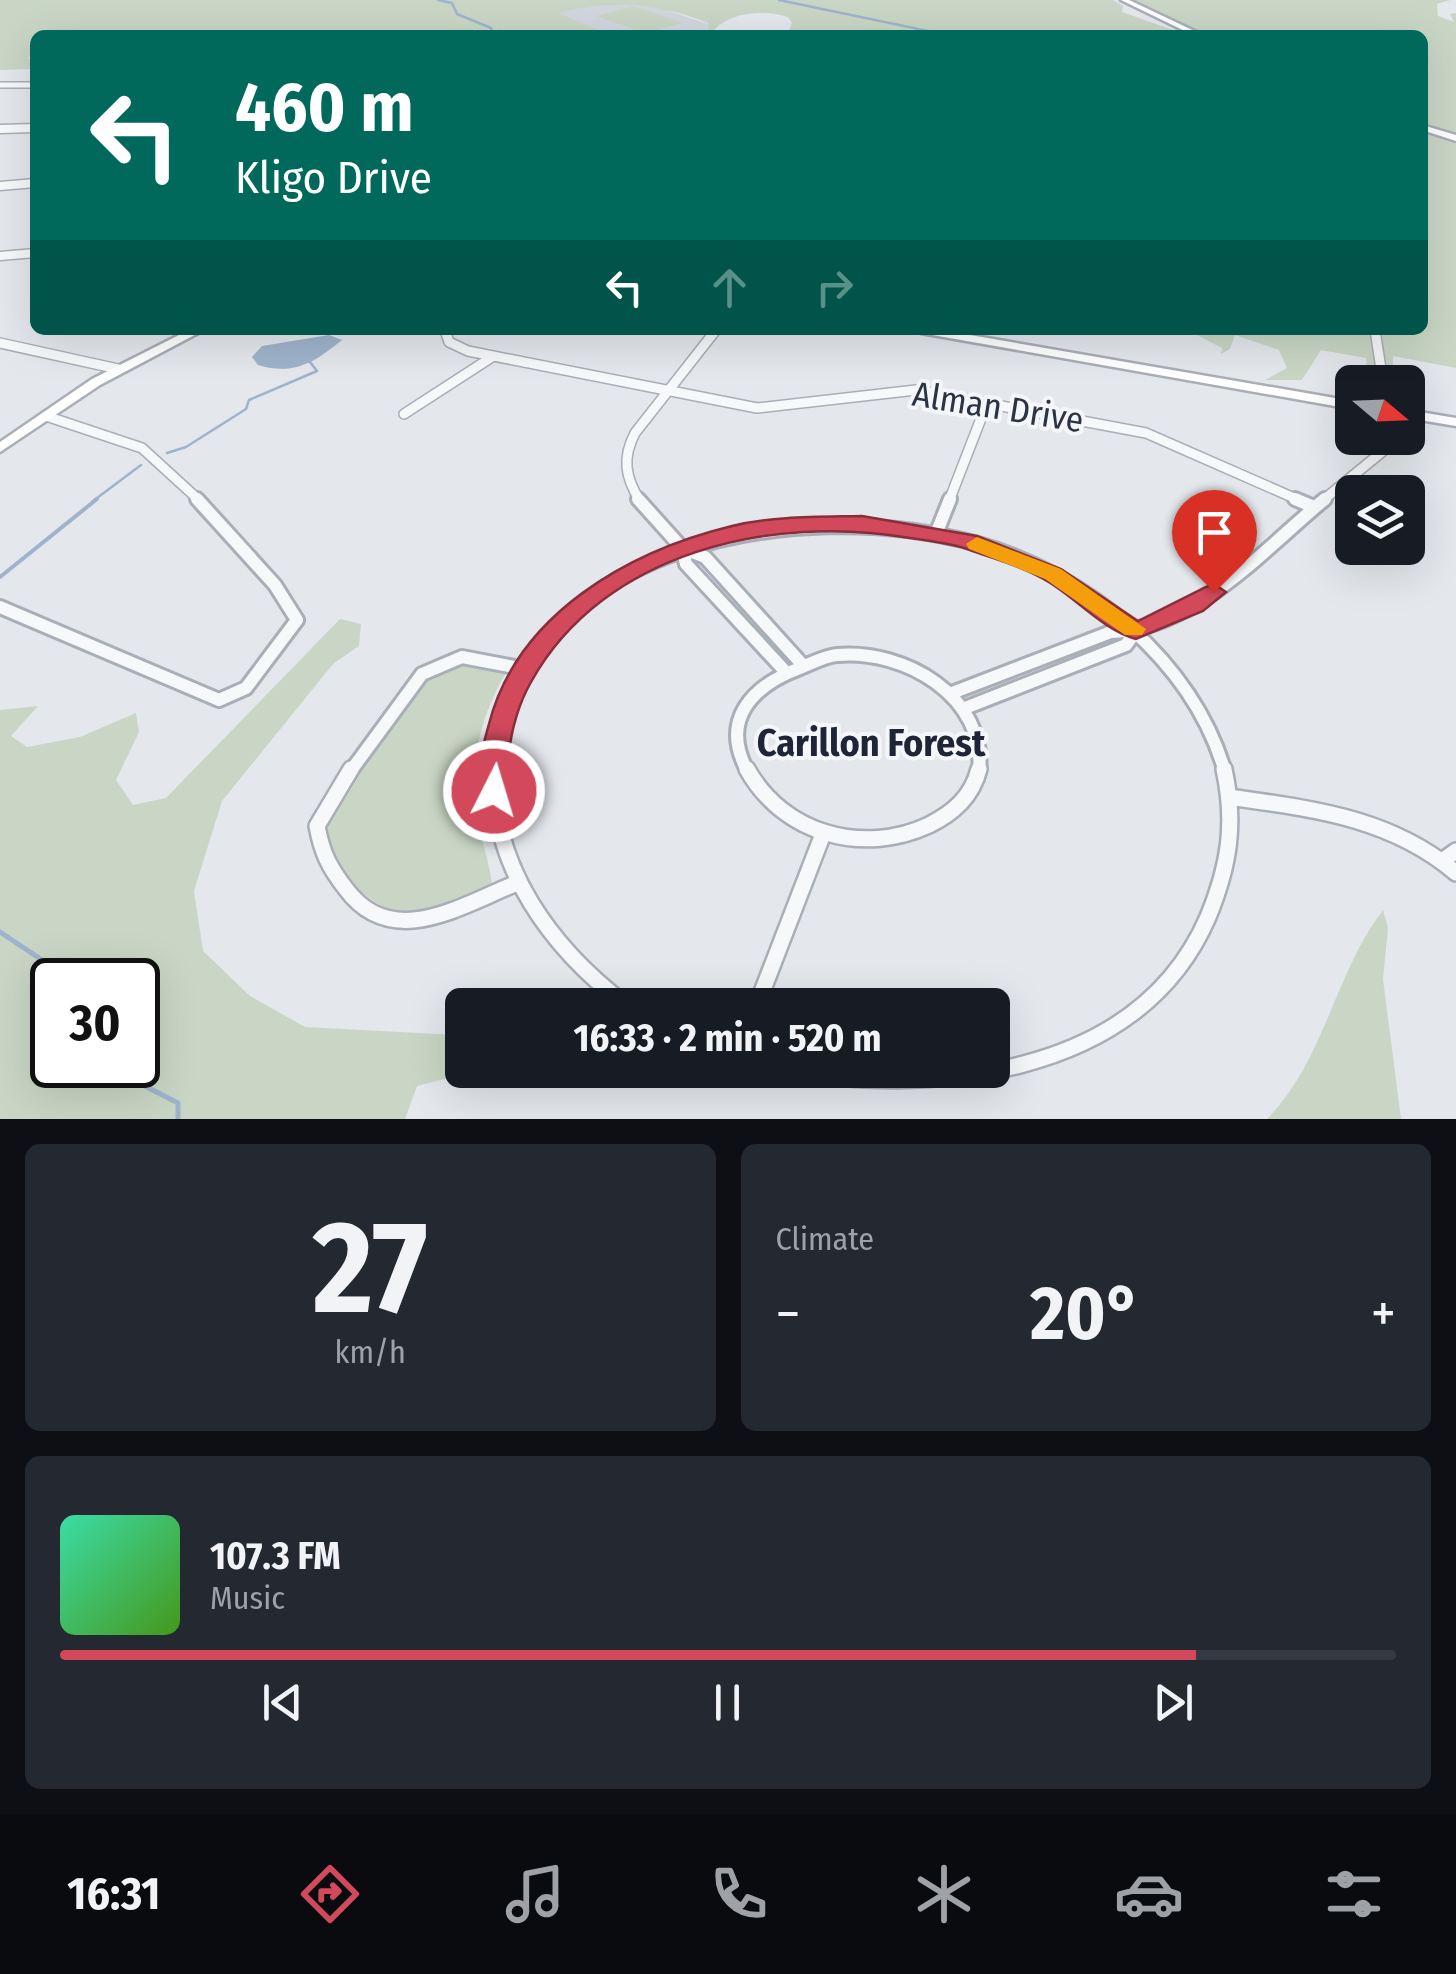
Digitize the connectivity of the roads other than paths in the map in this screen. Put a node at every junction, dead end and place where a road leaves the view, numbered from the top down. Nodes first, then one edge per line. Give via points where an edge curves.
1 (1124, 0) edge
2 (1188, 30) edge
3 (30, 84) edge
4 (0, 85) edge
5 (30, 128) edge
6 (0, 129) edge
7 (1428, 129) edge
8 (1456, 138) edge
9 (30, 183) edge
10 (0, 186) edge
11 (30, 253) edge
12 (0, 256) edge
13 (188, 335) edge
14 (448, 335) edge
15 (712, 335) edge
16 (950, 335) edge
17 (1376, 335) edge
18 (0, 343) edge
19 (492, 357) junction
20 (1380, 365) edge
21 (118, 370) junction
22 (667, 393) junction
23 (986, 402) junction
24 (1335, 402) edge
25 (404, 414) dead end
26 (46, 416) junction
27 (1425, 417) edge
28 (1456, 422) edge
29 (0, 448) edge
30 (1372, 455) edge
31 (1314, 507) junction
32 (936, 534) junction
33 (682, 548) junction
34 (0, 607) edge
35 (1136, 631) junction
36 (800, 662) junction
37 (526, 669) junction
38 (783, 670) junction
39 (952, 694) junction
40 (965, 708) junction
41 (1229, 798) junction
42 (823, 834) junction
43 (1456, 851) edge
44 (1442, 861) junction
45 (1456, 873) edge
46 (518, 883) junction
47 (606, 988) edge
48 (764, 988) edge
49 (1010, 1070) edge

1 - 2 street
3 - 4 street
5 - 6 street
7 - 8 street
9 - 10 street
11 - 12 street
13 - 21 street
14 - 19 street, Alman Drive via 456,347
15 - 22 street
16 - 24 street
17 - 20 street
18 - 21 street
19 - 22 street, Alman Drive
19 - 25 street
21 - 26 street
22 - 23 street, Alman Drive via 757,408 902,390
22 - 33 street via 635,433 626,471 637,498
23 - 31 street, Alman Drive via 1163,438
23 - 32 street
26 - 29 street
26 - 34 street via 134,444 162,462 279,588 297,620 246,688 218,700
27 - 28 street
30 - 31 street
31 - 35 street via 1204,599
32 - 33 street via 816,522 735,532
32 - 35 street via 1053,574
33 - 36 street via 705,557
33 - 37 street via 590,598
33 - 38 street via 686,564
35 - 39 street via 1111,632
35 - 40 street via 1126,645
35 - 41 street via 1182,681 1208,723
36 - 38 street
36 - 39 street via 869,656 906,665
37 - 46 street via 505,712 494,777 498,828
37 - 46 street via 462,658 422,674 316,826 324,859 373,916 429,918
38 - 42 street via 740,711 734,730 738,755 772,806
39 - 40 street
40 - 42 street via 982,754 978,778 955,810 923,830 890,839
41 - 44 street via 1368,821
41 - 49 street via 1231,853 1215,912 1174,975 1123,1020 1058,1055
42 - 48 street
43 - 44 street
44 - 45 street
46 - 47 street via 572,960

